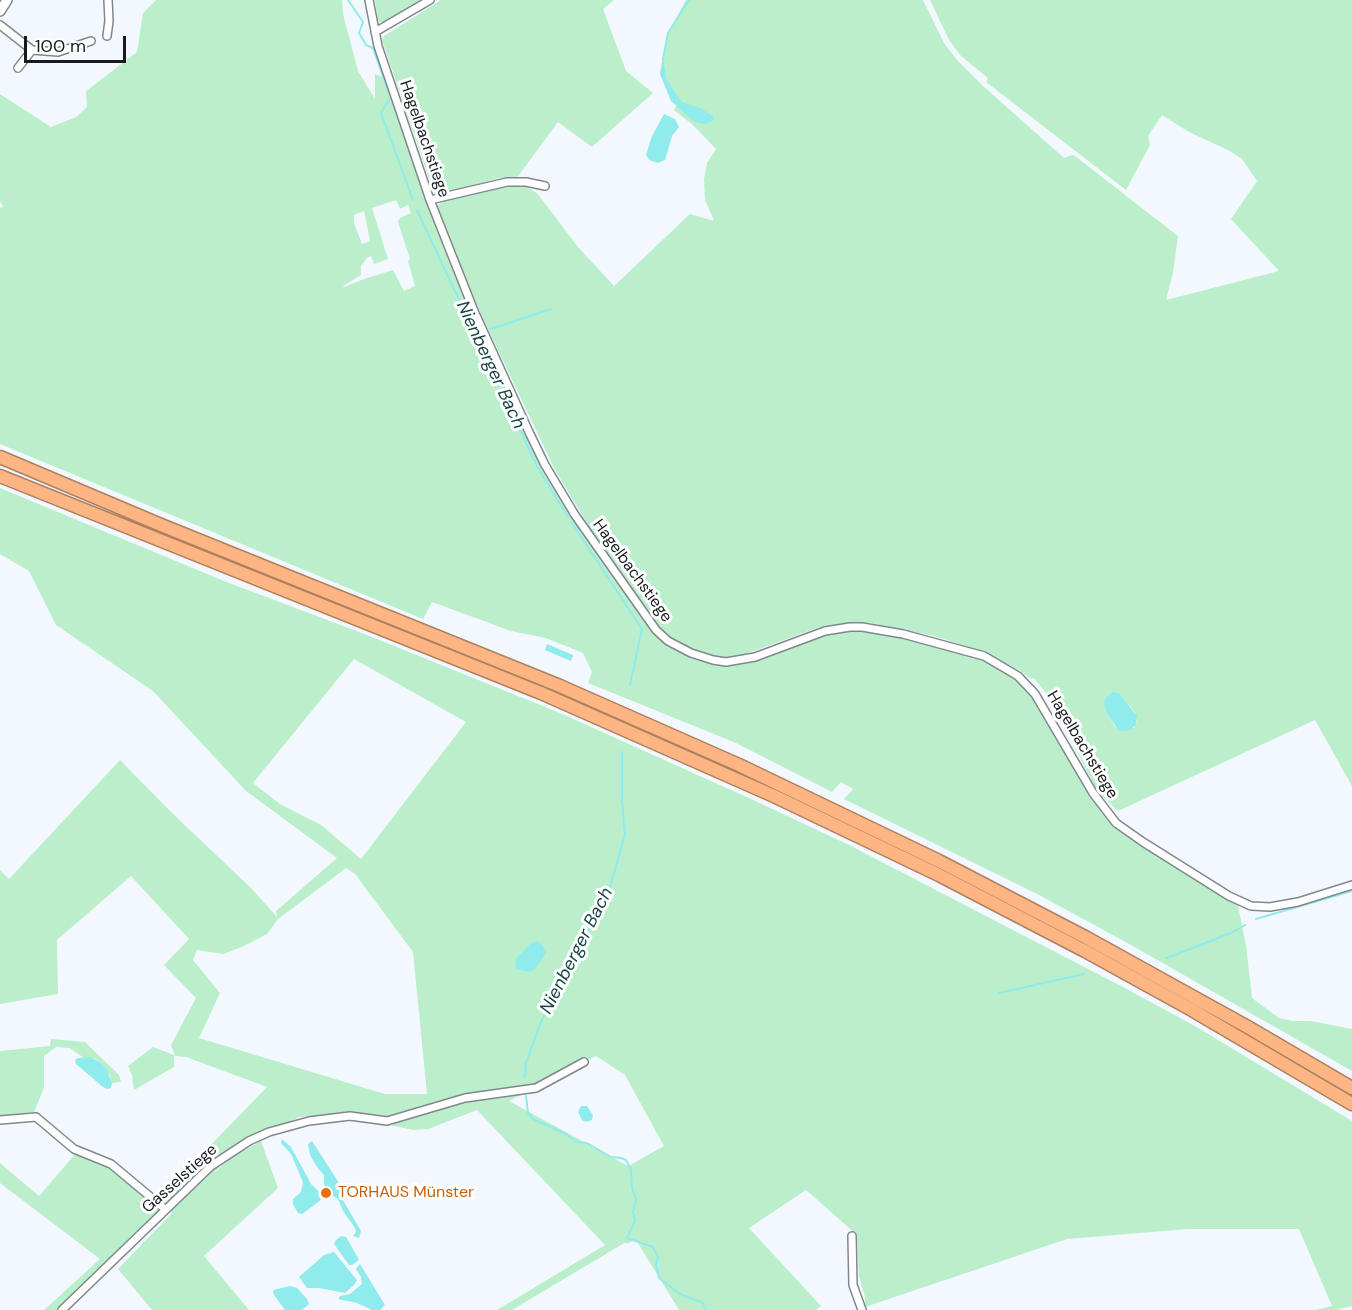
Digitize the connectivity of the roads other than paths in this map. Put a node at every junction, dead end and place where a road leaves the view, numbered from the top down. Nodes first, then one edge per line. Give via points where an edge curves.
1 (7, 0) edge
2 (108, 0) edge
3 (369, 0) edge
4 (430, 0) edge
5 (0, 11) edge
6 (0, 25) edge
7 (375, 32) junction
8 (106, 36) dead end
9 (91, 41) dead end
10 (32, 50) junction
11 (18, 68) dead end
12 (546, 186) dead end
13 (430, 200) junction
14 (0, 457) edge
15 (0, 476) edge
16 (1352, 885) edge
17 (584, 1062) dead end
18 (1352, 1088) edge
19 (1352, 1104) edge
20 (0, 1119) edge
21 (165, 1209) junction
22 (852, 1236) dead end
23 (62, 1310) edge
24 (862, 1310) edge

1 - 5 main road
2 - 8 street
3 - 7 street, Hagelbachstiege
4 - 7 street
6 - 10 street
7 - 13 street, Hagelbachstiege
9 - 10 street via 58,52
10 - 11 street
12 - 13 street via 507,182
13 - 16 street, Hagelbachstiege via 474,311 545,465 647,621 668,641 703,658 738,661 825,630 862,627 984,656 1018,676 1035,694 1093,793 1116,823 1229,896 1251,906 1270,907
14 - 18 highway via 560,686 827,806 1096,943
15 - 19 highway via 541,693 816,815 1085,951
17 - 21 street, Gasselstiege via 536,1088 465,1098 394,1120 350,1116 309,1121 269,1132 249,1140 211,1166
20 - 21 street via 36,1117 74,1149 111,1164
21 - 23 street, Gasselstiege
22 - 24 street via 854,1285

